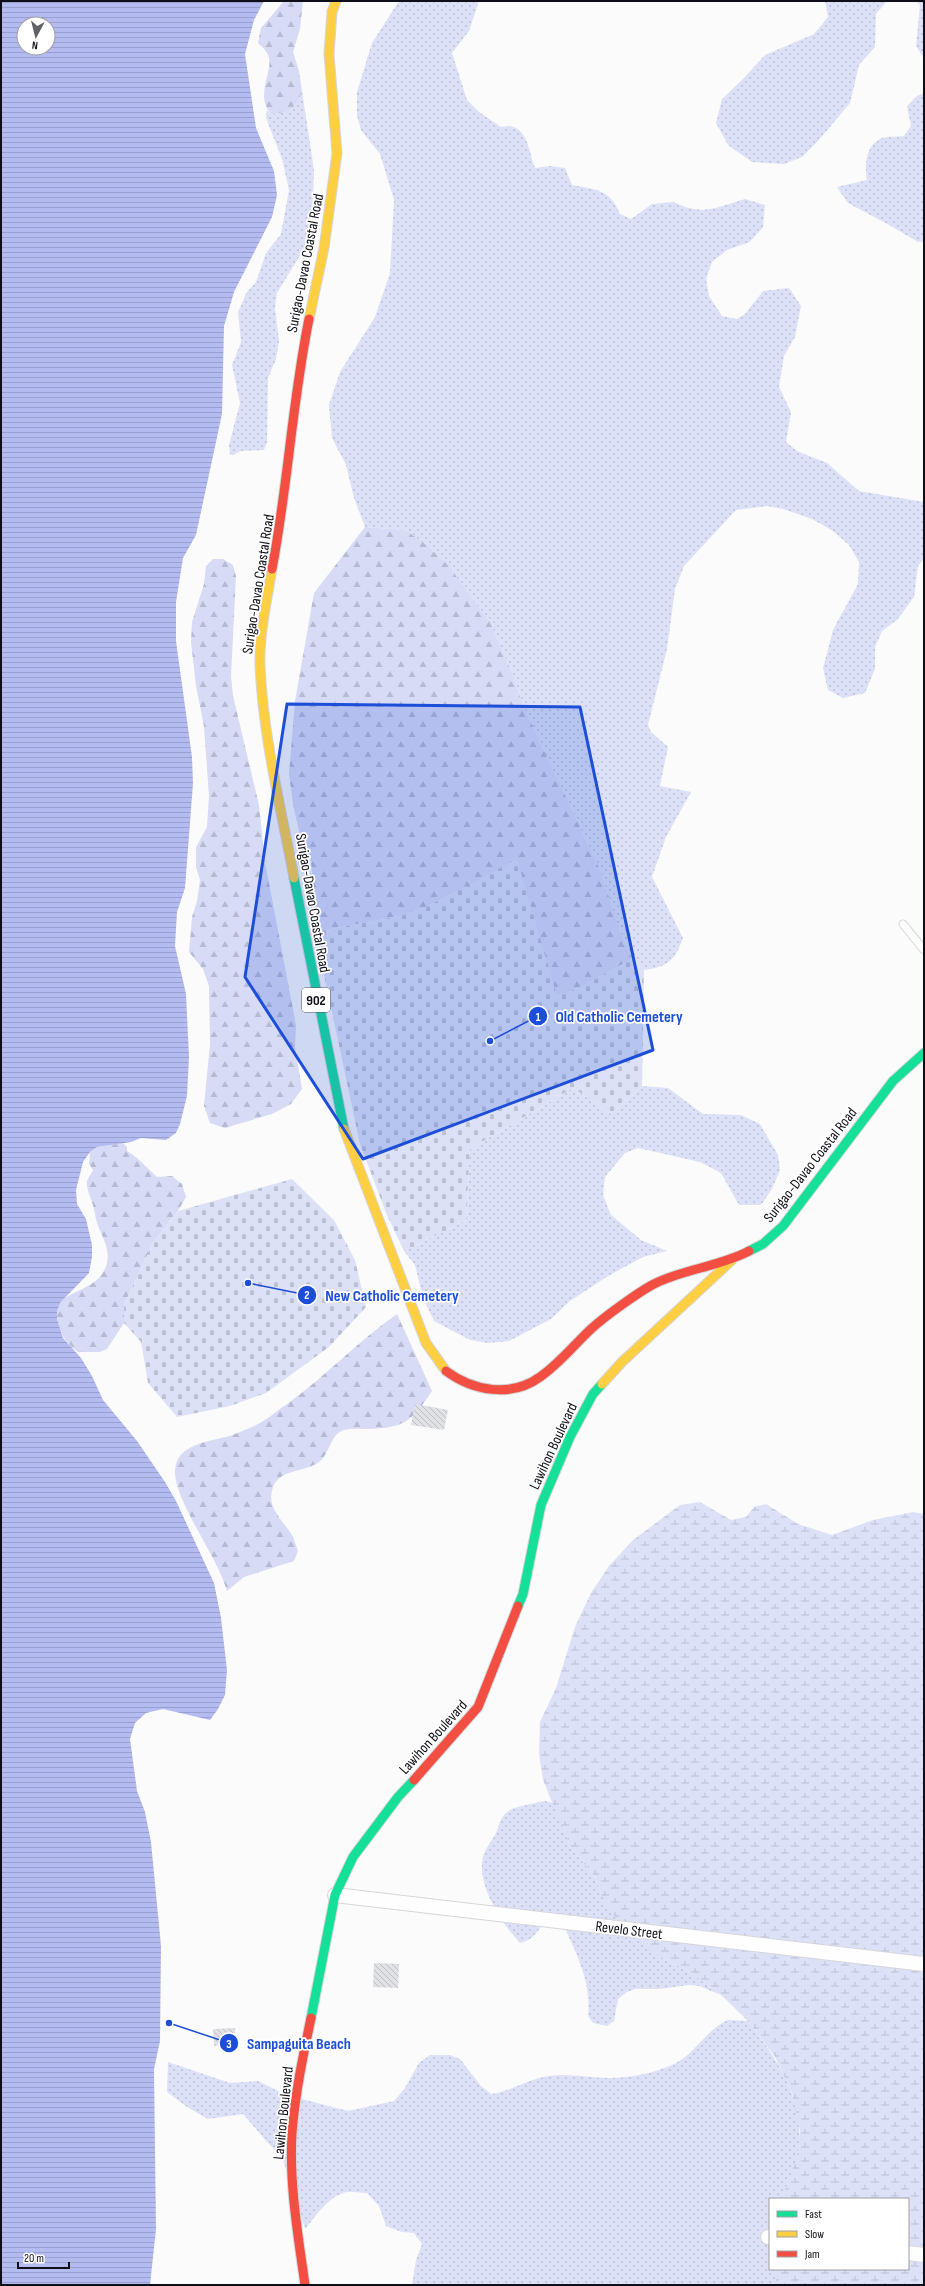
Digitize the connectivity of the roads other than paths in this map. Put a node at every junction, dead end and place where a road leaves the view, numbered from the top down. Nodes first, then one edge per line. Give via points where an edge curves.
1 (336, 1) edge
2 (903, 924) dead end
3 (924, 950) edge
4 (924, 1053) edge
5 (732, 1260) junction
6 (335, 1896) junction
7 (924, 1964) edge
8 (909, 2254) edge
9 (924, 2255) edge
10 (305, 2285) edge

1 - 5 main road, Surigao-Davao Coastal Road / 902 via 332,12 328,54 337,153 324,248 302,355 288,478 266,603 260,664 266,724 342,1125 402,1287 426,1343 445,1370 458,1380 479,1388 517,1388 539,1378 592,1328 653,1285
2 - 3 lane
4 - 5 main road, Surigao-Davao Coastal Road / 902 via 893,1081 783,1226 763,1244
5 - 6 main road, Lawihon Boulevard via 622,1362 594,1394 570,1437 541,1505 523,1594 478,1707 440,1754 409,1784 389,1809 353,1857
6 - 7 street, Revelo Street
6 - 10 main road, Lawihon Boulevard via 297,2087 292,2134 292,2201
8 - 9 street

